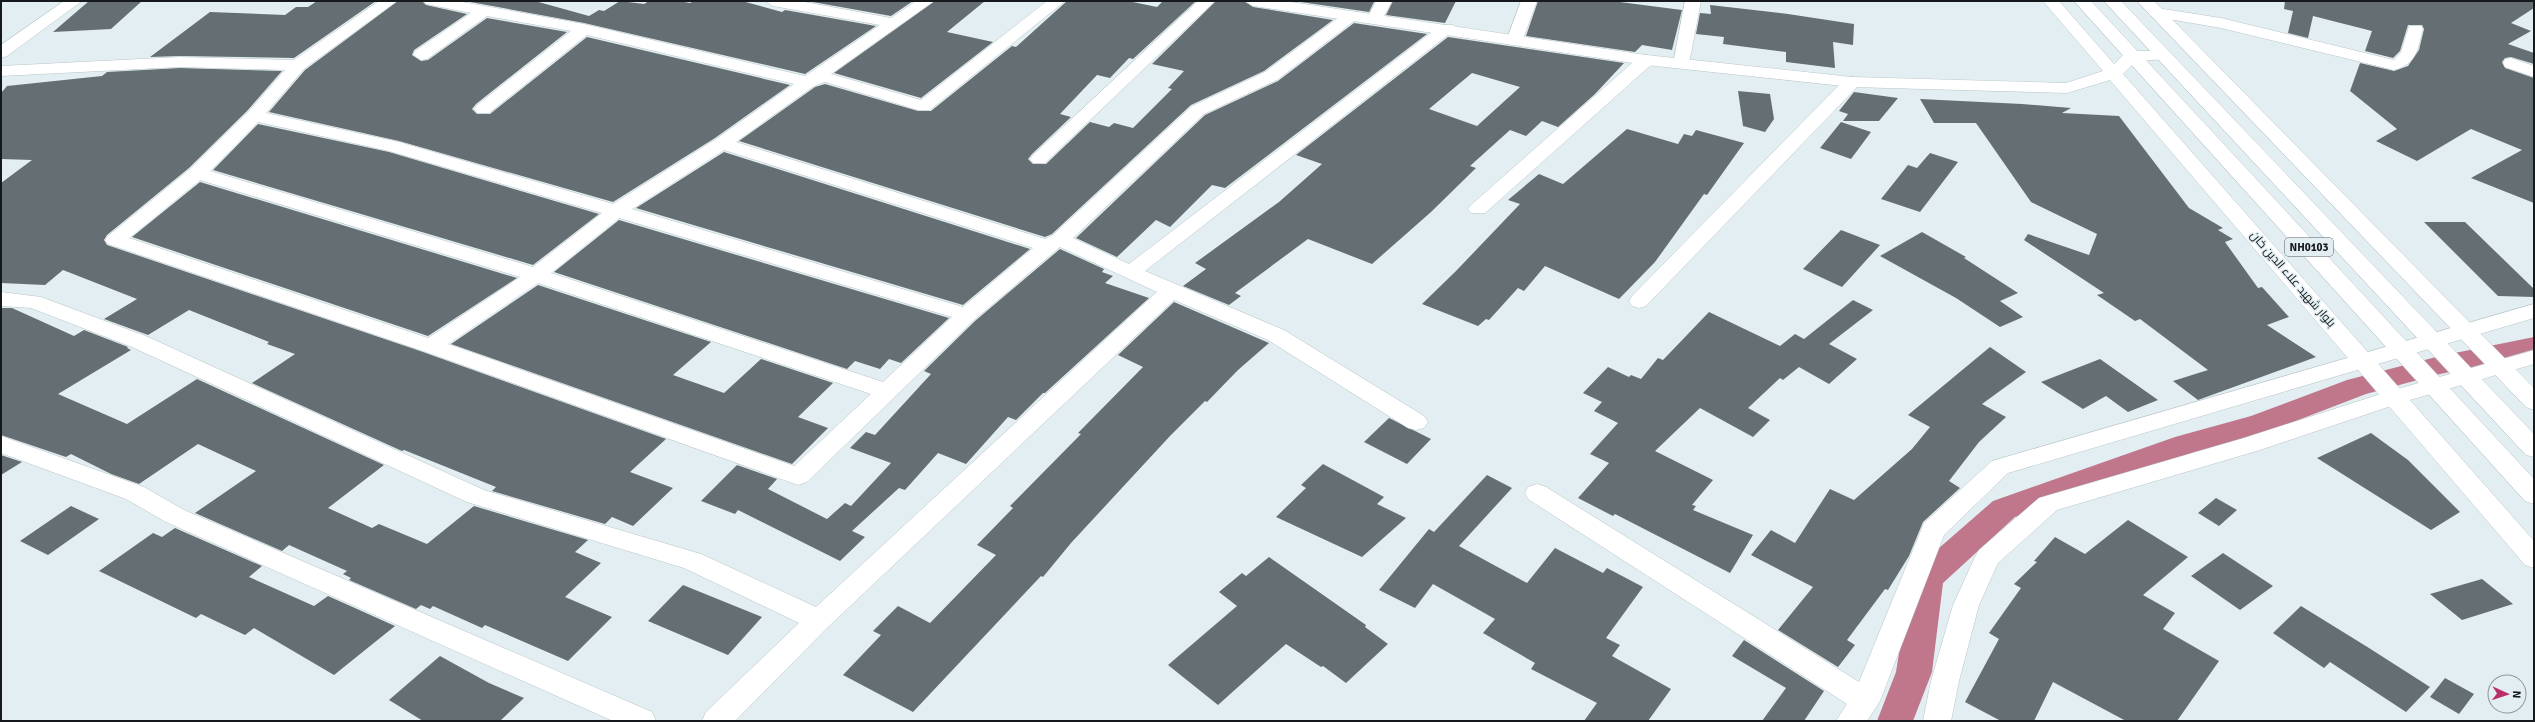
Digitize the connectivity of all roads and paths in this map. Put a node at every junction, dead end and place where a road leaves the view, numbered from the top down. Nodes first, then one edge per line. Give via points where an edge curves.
1 (74, 1) edge
2 (389, 1) edge
3 (431, 1) edge
4 (773, 1) edge
5 (926, 1) edge
6 (1056, 1) edge
7 (1207, 1) edge
8 (1253, 1) edge
9 (1384, 1) edge
10 (1529, 1) edge
11 (1693, 1) edge
12 (2051, 1) edge
13 (2082, 1) edge
14 (2112, 1) edge
15 (2151, 7) edge
16 (484, 11) junction
17 (1352, 15) junction
18 (1375, 19) junction
19 (895, 23) junction
20 (1447, 28) junction
21 (584, 29) junction
22 (2414, 29) dead end
23 (1515, 39) junction
24 (1, 52) edge
25 (422, 55) dead end
26 (2162, 55) junction
27 (2132, 56) junction
28 (1646, 60) junction
29 (2511, 63) dead end
30 (1681, 64) junction
31 (298, 65) junction
32 (1, 71) edge
33 (2534, 72) edge
34 (2114, 73) junction
35 (808, 82) junction
36 (1852, 82) junction
37 (483, 109) dead end
38 (254, 116) junction
39 (722, 143) junction
40 (1039, 159) dead end
41 (197, 173) junction
42 (1478, 209) dead end
43 (616, 210) junction
44 (1053, 242) junction
45 (1131, 272) junction
46 (536, 275) junction
47 (1171, 291) junction
48 (1, 299) edge
49 (1639, 301) dead end
50 (2534, 311) edge
51 (967, 315) junction
52 (2466, 332) junction
53 (2433, 342) junction
54 (431, 346) junction
55 (2404, 350) junction
56 (2534, 357) edge
57 (2364, 360) junction
58 (2500, 367) junction
59 (2466, 377) junction
60 (2435, 386) junction
61 (887, 391) junction
62 (2395, 397) junction
63 (2534, 402) edge
64 (1416, 422) dead end
65 (1, 444) edge
66 (2534, 449) edge
67 (1537, 493) dead end
68 (2534, 495) edge
69 (2534, 558) edge
70 (819, 620) junction
71 (1866, 701) junction
72 (642, 721) edge
73 (716, 721) edge
74 (1850, 721) edge
75 (1937, 721) edge

1 - 24 main road
2 - 31 main road
3 - 16 main road
4 - 19 main road
5 - 19 main road
6 - 35 main road via 924,106 825,77
7 - 40 main road
8 - 17 main road
9 - 18 main road
10 - 23 main road
11 - 30 main road
12 - 34 main road, بلوار شهید علاء الدین خان
13 - 27 main road, NH0103
14 - 26 main road, NH0103
15 - 22 main road via 2394,65 2406,60
15 - 52 main road
16 - 21 main road
16 - 25 main road
17 - 18 main road
17 - 44 main road via 1271,76 1198,110
18 - 20 main road
19 - 35 main road
20 - 23 main road
20 - 45 main road
21 - 35 main road
21 - 37 main road
23 - 28 main road
26 - 27 main road
26 - 53 main road, NH0103
27 - 34 main road
27 - 55 main road, NH0103
28 - 30 main road
28 - 42 main road
29 - 33 main road
30 - 36 main road
31 - 32 main road via 180,62
31 - 38 main road
34 - 36 main road via 2067,88
34 - 57 main road, بلوار شهید علاء الدین خان
35 - 39 main road
36 - 49 main road
38 - 41 main road
38 - 43 main road via 393,146
39 - 43 main road
39 - 44 main road
41 - 46 main road
41 - 54 main road via 115,240
43 - 46 main road
43 - 51 main road
44 - 45 main road
44 - 51 main road
45 - 47 main road
46 - 54 main road
46 - 61 main road
47 - 64 main road via 1276,335
47 - 70 main road
48 - 70 main road via 34,302 140,342 476,496 692,561
50 - 52 main road
51 - 61 main road
52 - 53 main road
52 - 58 main road
53 - 55 main road
53 - 59 main road, NH0103
54 - 61 main road via 798,476
55 - 57 main road
55 - 60 main road, NH0103
56 - 58 main road
57 - 62 main road, بلوار شهید علاء الدین خان
57 - 71 main road via 2000,467 1933,530
58 - 59 main road
58 - 63 main road
59 - 60 main road
59 - 66 main road, NH0103
60 - 62 main road
60 - 68 main road, NH0103
62 - 69 main road, بلوار شهید علاء الدین خان
62 - 75 main road via 2252,444 2048,504 1988,557 1966,605 1945,680
65 - 72 main road via 135,493 175,516
67 - 71 main road
70 - 73 main road
71 - 74 main road

